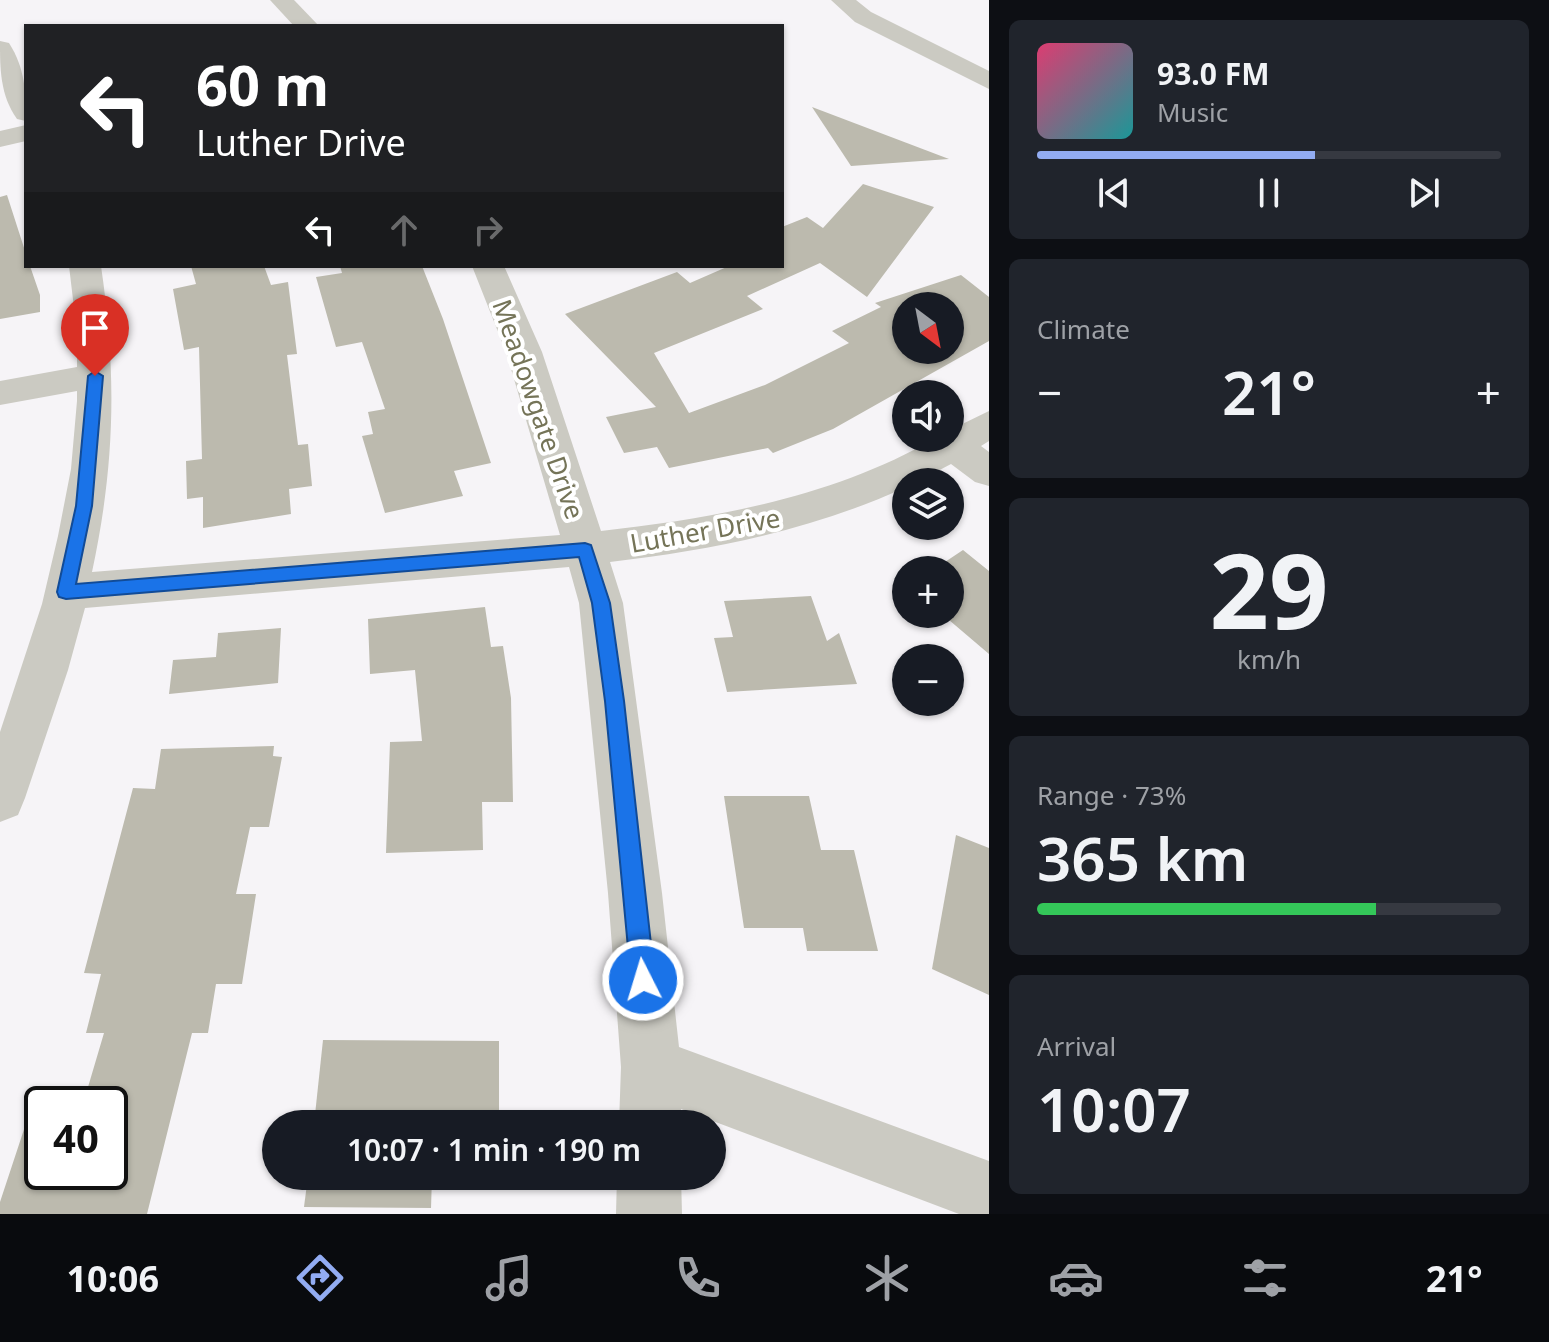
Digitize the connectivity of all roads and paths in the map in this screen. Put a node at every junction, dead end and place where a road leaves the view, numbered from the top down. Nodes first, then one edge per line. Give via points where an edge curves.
1 (281, 0) edge
2 (842, 0) edge
3 (305, 24) edge
4 (0, 48) edge
5 (989, 81) edge
6 (24, 108) edge
7 (24, 133) edge
8 (0, 139) edge
9 (85, 268) edge
10 (502, 269) edge
11 (95, 376) junction
12 (0, 393) edge
13 (989, 424) edge
14 (964, 441) edge
15 (946, 452) edge
16 (962, 452) edge
17 (989, 472) edge
18 (585, 549) junction
19 (66, 592) junction
20 (0, 798) edge
21 (650, 1095) edge
22 (649, 1190) edge
23 (989, 1193) edge
24 (649, 1214) edge

1 - 3 street
2 - 5 street via 863,17
4 - 6 street
7 - 8 street
9 - 11 street
10 - 18 street, Meadowgate Drive
11 - 12 street
11 - 19 street via 84,506
13 - 14 street, Luther Drive
15 - 18 street, Luther Drive via 892,481 819,507 728,531
16 - 17 street
18 - 19 street, Luther Drive
18 - 21 street, Meadowgate Drive via 601,603 615,701
19 - 20 street
21 - 23 street
22 - 24 street

